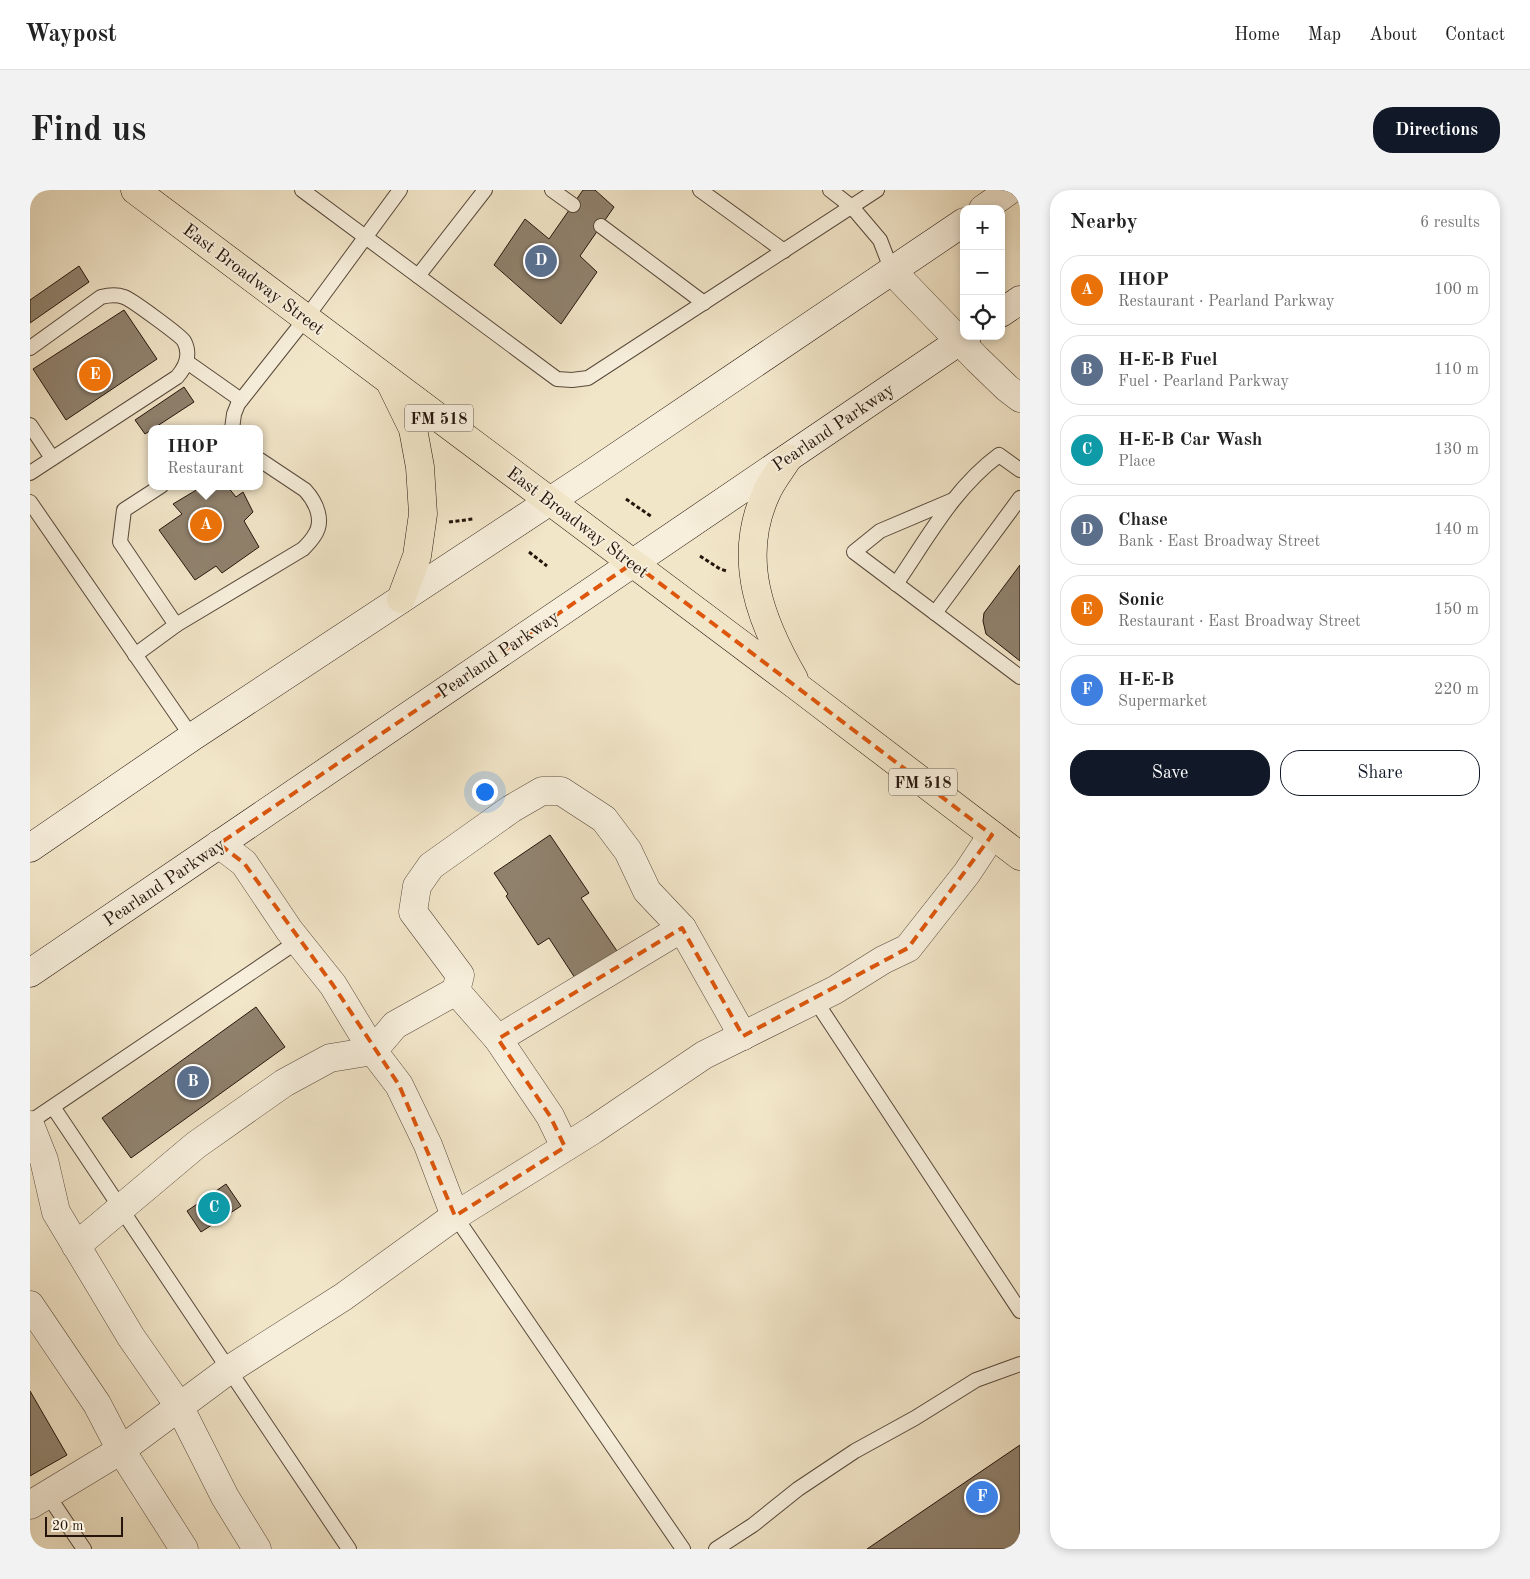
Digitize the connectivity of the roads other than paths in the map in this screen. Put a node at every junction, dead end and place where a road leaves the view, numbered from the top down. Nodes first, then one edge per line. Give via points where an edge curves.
1 (134, 190) edge
2 (302, 190) edge
3 (400, 190) edge
4 (485, 190) edge
5 (552, 190) edge
6 (700, 190) edge
7 (830, 190) edge
8 (877, 190) edge
9 (1008, 190) edge
10 (573, 205) dead end
11 (988, 205) edge
12 (852, 207) junction
13 (960, 225) edge
14 (601, 226) dead end
15 (365, 237) junction
16 (784, 251) junction
17 (892, 272) junction
18 (418, 276) junction
19 (1020, 300) edge
20 (704, 303) junction
21 (1005, 310) edge
22 (306, 318) junction
23 (960, 335) edge
24 (963, 340) edge
25 (965, 340) edge
26 (30, 348) edge
27 (187, 362) junction
28 (389, 380) junction
29 (1020, 398) edge
30 (241, 400) junction
31 (30, 425) edge
32 (233, 425) edge
33 (52, 458) junction
34 (788, 458) junction
35 (263, 462) edge
36 (1020, 470) edge
37 (30, 472) edge
38 (155, 490) edge
39 (1020, 498) edge
40 (953, 500) junction
41 (30, 502) edge
42 (550, 502) junction
43 (632, 563) junction
44 (896, 584) junction
45 (401, 599) junction
46 (935, 613) junction
47 (176, 625) junction
48 (136, 656) junction
49 (1020, 676) edge
50 (798, 687) junction
51 (192, 738) junction
52 (65, 824) junction
53 (992, 834) junction
54 (219, 844) junction
55 (30, 848) edge
56 (1020, 856) edge
57 (30, 869) edge
58 (682, 928) junction
59 (298, 942) junction
60 (30, 973) edge
61 (456, 990) junction
62 (815, 1000) junction
63 (743, 1036) junction
64 (498, 1038) junction
65 (373, 1051) junction
66 (53, 1107) junction
67 (30, 1124) edge
68 (565, 1147) junction
69 (121, 1207) junction
70 (455, 1216) junction
71 (76, 1246) junction
72 (30, 1305) edge
73 (1020, 1311) edge
74 (1020, 1364) edge
75 (230, 1369) junction
76 (179, 1406) junction
77 (121, 1450) junction
78 (38, 1500) edge
79 (84, 1549) edge
80 (184, 1549) edge
81 (257, 1549) edge
82 (349, 1549) edge
83 (683, 1549) edge
84 (716, 1549) edge

1 - 22 main road, East Broadway Street / FM 518
2 - 15 lane
3 - 15 lane
4 - 18 lane
5 - 10 lane
6 - 16 lane
7 - 12 lane
8 - 12 lane
9 - 11 street
12 - 16 lane
12 - 17 lane via 880,240
13 - 17 street
14 - 20 lane
15 - 18 lane
15 - 22 lane
16 - 20 lane
17 - 23 street
17 - 42 street
18 - 20 lane via 557,379 588,378
19 - 21 street
22 - 28 main road, East Broadway Street / FM 518
22 - 30 lane
24 - 34 street, Pearland Parkway
25 - 29 street via 1007,388
26 - 27 lane via 101,297 114,295 127,298 183,340
27 - 30 lane
27 - 33 lane via 182,372 168,382
28 - 42 main road, East Broadway Street / FM 518
28 - 45 main road via 413,429 420,467 423,514 417,556
30 - 32 lane
31 - 33 lane
33 - 37 lane
34 - 43 street, Pearland Parkway
34 - 50 main road via 766,493 752,541 758,602 776,649
35 - 47 lane via 310,496 317,507 319,521 315,535 303,548
36 - 40 lane via 999,455 982,468
38 - 47 lane via 124,510 120,542
39 - 46 lane
40 - 44 lane
40 - 44 lane via 880,531 854,552
41 - 48 lane
42 - 43 main road, East Broadway Street / FM 518
42 - 45 street
43 - 50 main road, East Broadway Street / FM 518
43 - 54 street, Pearland Parkway
44 - 46 lane
45 - 51 street
46 - 49 lane
47 - 48 lane
48 - 51 lane
50 - 53 main road, East Broadway Street / FM 518
51 - 52 street
52 - 55 street
52 - 57 street
53 - 56 main road, East Broadway Street / FM 518
53 - 62 street via 968,873 908,948
54 - 59 street via 244,864
54 - 60 street, Pearland Parkway
58 - 61 street via 647,891 628,850 604,819 561,791 542,791 431,866 416,886 413,912 460,975
58 - 63 street
58 - 64 street
59 - 65 street via 333,985
59 - 66 lane
61 - 64 street
61 - 65 street via 395,1025
62 - 63 street
62 - 73 lane
63 - 68 street via 704,1055
64 - 68 street via 550,1116
65 - 69 street via 330,1058 284,1083 196,1145
65 - 70 street via 399,1085 428,1145
66 - 67 lane
66 - 69 lane
67 - 71 street via 44,1160 56,1212
68 - 70 street
69 - 71 street
69 - 75 lane
70 - 75 street via 342,1297
70 - 83 lane
71 - 76 street via 131,1337
72 - 77 street via 97,1404
74 - 84 lane via 976,1380 855,1451
75 - 76 street
75 - 82 lane
76 - 77 street
76 - 81 street via 225,1497
77 - 78 street
77 - 80 street
78 - 79 lane

